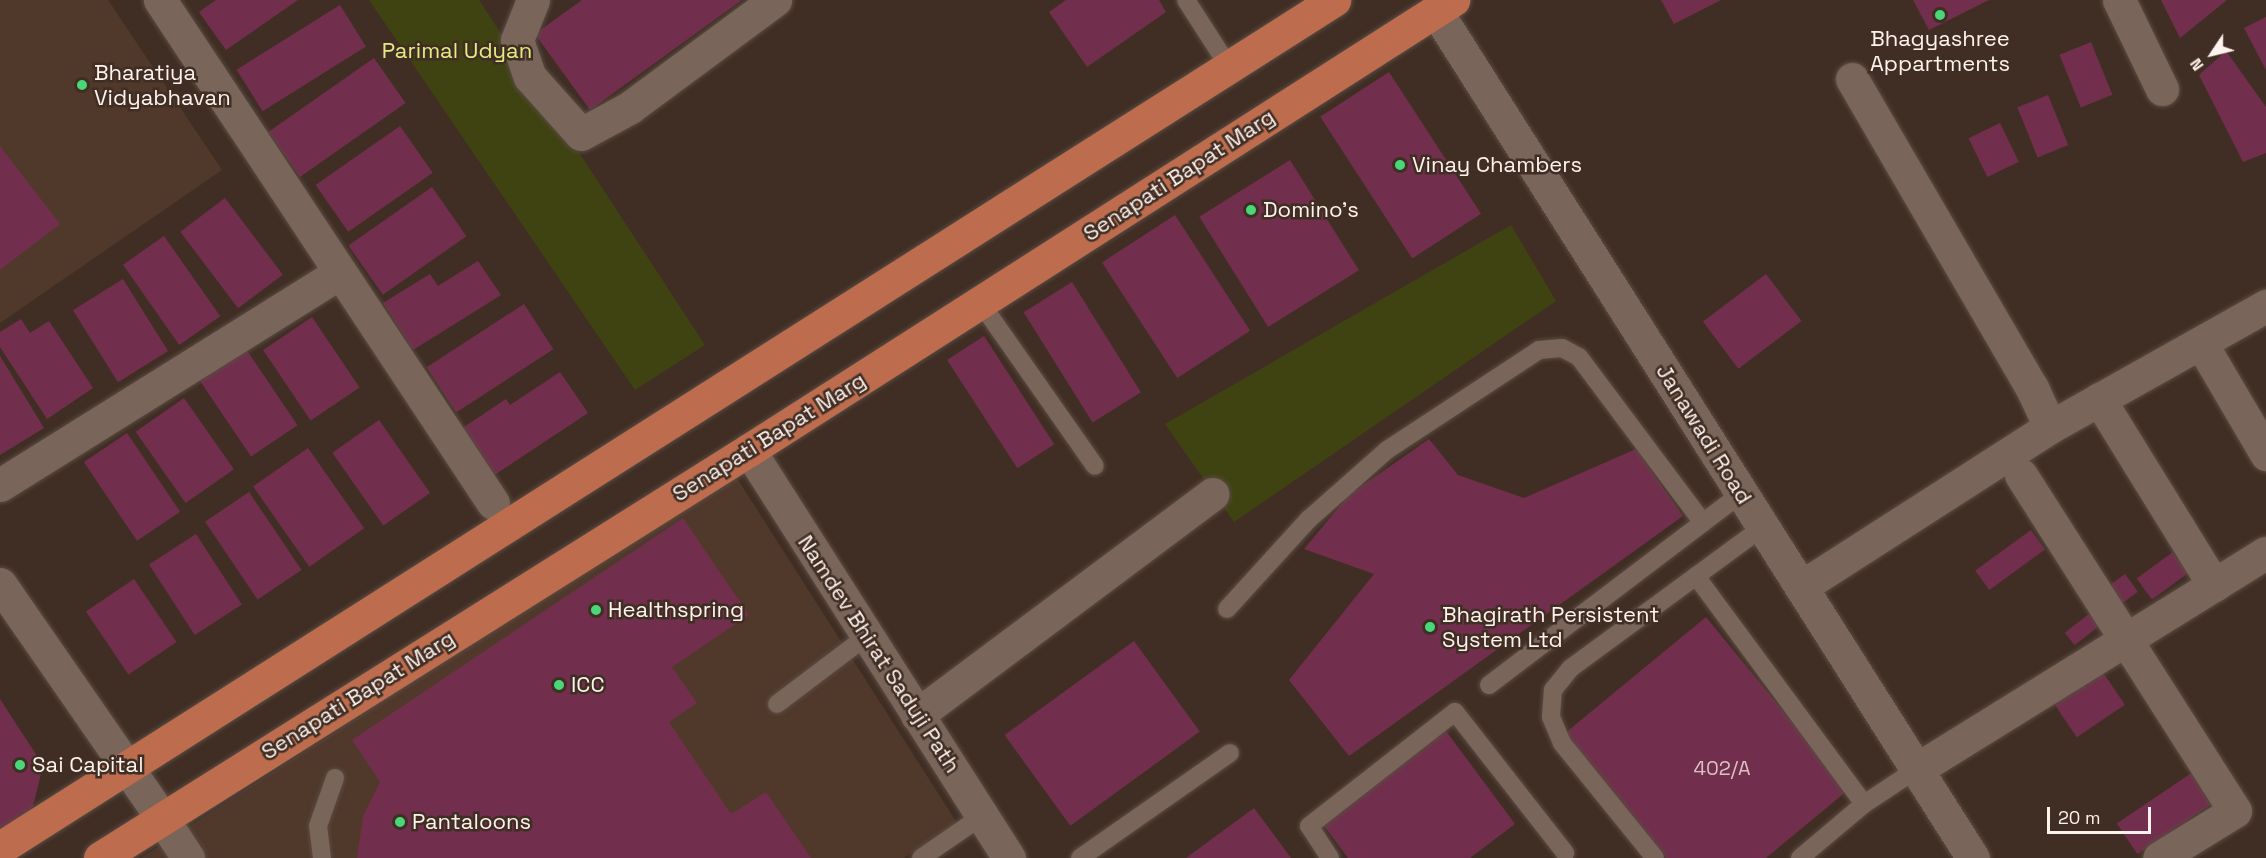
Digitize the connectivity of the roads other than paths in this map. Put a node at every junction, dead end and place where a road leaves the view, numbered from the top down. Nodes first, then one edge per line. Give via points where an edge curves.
1 (160, 0) edge
2 (533, 0) edge
3 (775, 0) edge
4 (1186, 0) edge
5 (1334, 0) edge
6 (2119, 0) edge
7 (1439, 4) edge
8 (1228, 67) junction
9 (1852, 80) dead end
10 (2162, 90) dead end
11 (339, 273) junction
12 (980, 302) junction
13 (2266, 306) edge
14 (2201, 343) junction
15 (2099, 399) junction
16 (2050, 427) junction
17 (749, 450) junction
18 (2266, 454) edge
19 (1095, 466) dead end
20 (2021, 475) dead end
21 (0, 485) edge
22 (1212, 494) dead end
23 (1742, 494) junction
24 (493, 503) dead end
25 (1702, 523) junction
26 (1763, 527) junction
27 (2266, 553) edge
28 (1696, 576) junction
29 (0, 585) edge
30 (2214, 585) junction
31 (1801, 587) junction
32 (1227, 609) dead end
33 (867, 636) junction
34 (2127, 639) junction
35 (1489, 685) dead end
36 (777, 704) dead end
37 (917, 716) junction
38 (1230, 753) dead end
39 (128, 764) junction
40 (1917, 769) junction
41 (335, 778) dead end
42 (1864, 804) junction
43 (982, 816) junction
44 (162, 818) junction
45 (0, 848) edge
46 (1565, 853) dead end
47 (100, 858) edge
48 (188, 858) edge
49 (322, 858) edge
50 (921, 858) edge
51 (1009, 858) edge
52 (1080, 858) edge
53 (1330, 858) edge
54 (1655, 858) edge
55 (1800, 858) edge
56 (1973, 858) edge
57 (2159, 858) edge

1 - 11 street
2 - 3 street via 517,40 530,77 581,134 629,108
4 - 8 lane
5 - 8 main road
6 - 10 street
7 - 12 main road, Senapati Bapat Marg
7 - 23 street, Janawadi Road
8 - 39 main road via 508,527
9 - 16 street via 2026,377
11 - 21 street
11 - 24 street
12 - 17 main road, Senapati Bapat Marg
12 - 19 lane
13 - 14 street
14 - 15 street
14 - 18 street
15 - 16 street
15 - 30 street
16 - 31 street
17 - 33 street, Namdev Bhirat Saduji Path
17 - 44 main road, Senapati Bapat Marg
20 - 34 street
22 - 37 street
23 - 25 lane
23 - 26 street, Janawadi Road
25 - 32 lane via 1579,357 1562,348 1539,350 1387,450 1309,519
25 - 35 lane
26 - 28 lane
26 - 31 street, Janawadi Road
27 - 30 street
28 - 42 lane
28 - 54 lane via 1571,668 1553,690 1551,717 1562,743
29 - 39 street
30 - 34 street
31 - 40 street, Janawadi Road
33 - 36 lane
33 - 37 street, Namdev Bhirat Saduji Path
34 - 40 street
34 - 57 street via 2235,811
37 - 43 street, Namdev Bhirat Saduji Path
38 - 52 lane
39 - 44 street
39 - 45 main road
40 - 42 lane
40 - 56 street, Janawadi Road
41 - 49 lane via 318,826
42 - 55 lane
43 - 50 lane
43 - 51 street, Namdev Bhirat Saduji Path
44 - 47 main road, Senapati Bapat Marg
44 - 48 street
46 - 53 lane via 1455,712 1309,826

